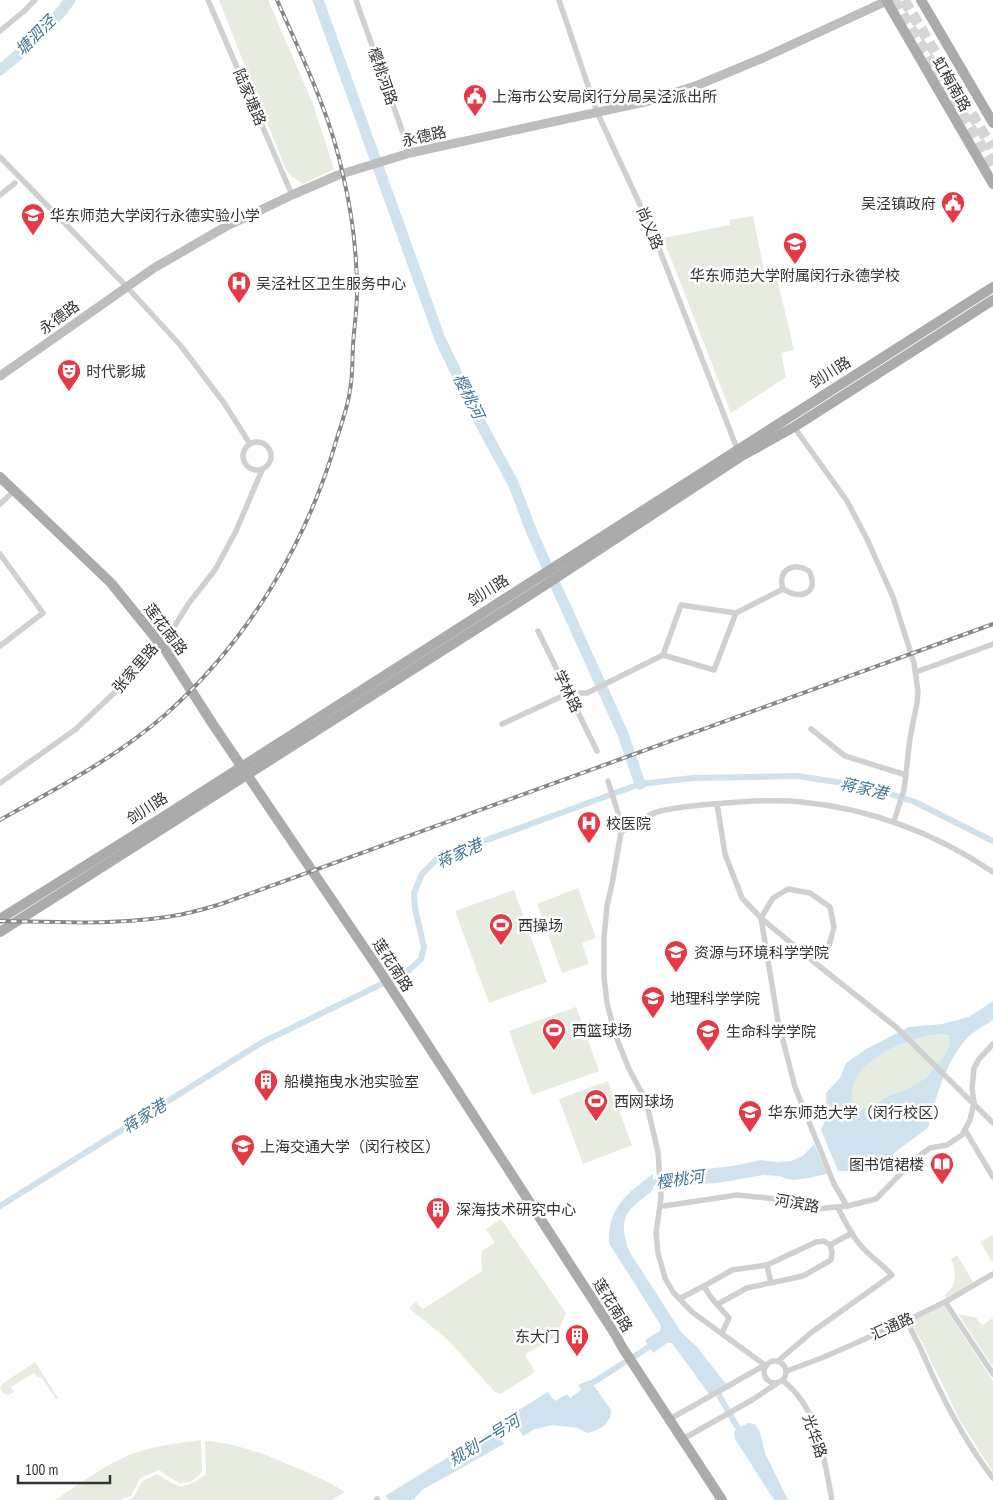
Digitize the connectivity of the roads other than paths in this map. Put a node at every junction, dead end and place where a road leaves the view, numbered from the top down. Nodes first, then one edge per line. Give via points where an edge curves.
1 (35, 0) edge
2 (208, 0) edge
3 (356, 0) edge
4 (560, 0) edge
5 (887, 0) edge
6 (921, 0) edge
7 (0, 31) edge
8 (597, 112) junction
9 (993, 123) edge
10 (410, 153) junction
11 (0, 158) edge
12 (14, 183) dead end
13 (993, 184) edge
14 (0, 195) edge
15 (292, 195) junction
16 (126, 286) junction
17 (993, 286) edge
18 (993, 300) edge
19 (0, 376) edge
20 (794, 426) junction
21 (250, 444) junction
22 (739, 453) junction
23 (262, 470) junction
24 (0, 477) edge
25 (14, 491) junction
26 (0, 504) edge
27 (0, 554) edge
28 (783, 590) junction
29 (736, 613) junction
30 (538, 630) dead end
31 (158, 640) junction
32 (993, 644) edge
33 (0, 646) edge
34 (663, 655) junction
35 (916, 672) junction
36 (569, 693) junction
37 (502, 724) dead end
38 (811, 729) dead end
39 (597, 751) dead end
40 (244, 770) junction
41 (906, 779) junction
42 (608, 781) dead end
43 (0, 783) edge
44 (717, 804) junction
45 (894, 821) junction
46 (620, 832) junction
47 (993, 872) edge
48 (761, 918) junction
49 (0, 919) edge
50 (0, 932) edge
51 (814, 962) junction
52 (993, 1044) edge
53 (974, 1103) junction
54 (993, 1123) edge
55 (965, 1130) junction
56 (993, 1177) edge
57 (664, 1206) dead end
58 (847, 1206) junction
59 (838, 1208) junction
60 (852, 1233) junction
61 (830, 1246) junction
62 (767, 1264) junction
63 (993, 1274) edge
64 (771, 1283) junction
65 (704, 1286) junction
66 (679, 1299) junction
67 (945, 1302) junction
68 (718, 1304) junction
69 (906, 1320) junction
70 (722, 1334) junction
71 (778, 1361) junction
72 (765, 1365) junction
73 (787, 1371) junction
74 (993, 1374) edge
75 (783, 1381) junction
76 (776, 1384) junction
77 (670, 1419) junction
78 (683, 1440) junction
79 (993, 1478) edge
80 (722, 1500) edge
81 (832, 1500) edge

1 - 7 street
2 - 15 street, 陆家塘路
3 - 10 street, 樱桃河路
4 - 8 street, 尚义路
5 - 8 street, 永德路 via 698,86
5 - 13 main road, 虹梅南路
6 - 9 main road, 虹梅南路
8 - 10 street, 永德路
8 - 22 street, 尚义路 via 652,233
10 - 15 street, 永德路 via 352,170
11 - 16 street
12 - 14 street
15 - 16 street, 永德路 via 225,227
16 - 19 street, 永德路
16 - 21 street via 181,346
17 - 22 main road, 剑川路
18 - 20 main road, 剑川路
20 - 22 main road, 剑川路
20 - 35 street via 847,501 867,539 893,597
21 - 23 street via 244,451 244,460 248,467
21 - 23 street via 264,443 270,450 271,460
22 - 40 main road, 剑川路 via 536,578
22 - 40 main road, 剑川路 via 564,573
23 - 31 street, 张家里路 via 215,570 174,626
24 - 25 main road, 莲花南路
25 - 26 street
25 - 31 main road, 莲花南路 via 111,583
27 - 33 street via 43,613
28 - 28 street via 797,596 810,590 813,581 809,571 791,567 782,578
28 - 29 street
29 - 34 street via 681,605
29 - 34 street via 714,670
30 - 36 street, 学林路
31 - 40 main road, 莲花南路
31 - 43 street, 张家里路 via 115,692 76,729
32 - 35 street
34 - 36 street via 587,693
35 - 41 street via 917,703
36 - 37 street
36 - 39 street, 学林路
38 - 41 street via 845,756
40 - 49 main road, 剑川路
40 - 50 main road, 剑川路
40 - 77 main road, 莲花南路 via 396,996
41 - 45 street
42 - 46 street
44 - 45 street via 800,802 851,809
44 - 46 street via 656,812
44 - 48 street via 725,854 742,898
45 - 47 street via 946,843
46 - 66 street via 604,938 607,1003 615,1034 646,1101 653,1128 660,1163 658,1252 665,1278
48 - 51 street
48 - 51 street via 773,898 788,888 810,893 830,907 834,927 829,946
48 - 58 street via 778,1021 795,1087 834,1184
51 - 53 street via 896,1027
52 - 53 street via 974,1068
53 - 54 street
53 - 55 street
55 - 56 street
55 - 58 street, 河滨路 via 947,1145 930,1148 916,1158 876,1199
57 - 59 street, 河滨路 via 737,1195 777,1198 815,1209
58 - 59 street, 河滨路
59 - 60 street
60 - 61 street
60 - 71 street via 861,1247 892,1275 812,1332
61 - 62 street via 824,1241 816,1242
61 - 64 street via 831,1260 803,1276
62 - 64 street
62 - 65 street via 732,1270
63 - 67 street, 汇通路
64 - 68 street via 747,1288
65 - 66 street
65 - 68 street
66 - 70 street
67 - 69 street, 汇通路
67 - 74 street
68 - 70 street via 729,1318
69 - 73 street, 汇通路
69 - 79 street via 958,1424
70 - 72 street
71 - 72 street
71 - 73 street
72 - 76 street via 763,1374 766,1380
72 - 77 street
73 - 75 street
75 - 76 street
75 - 81 street, 光华路 via 798,1394 816,1429
76 - 78 street
77 - 78 main road, 莲花南路
78 - 80 main road, 莲花南路

